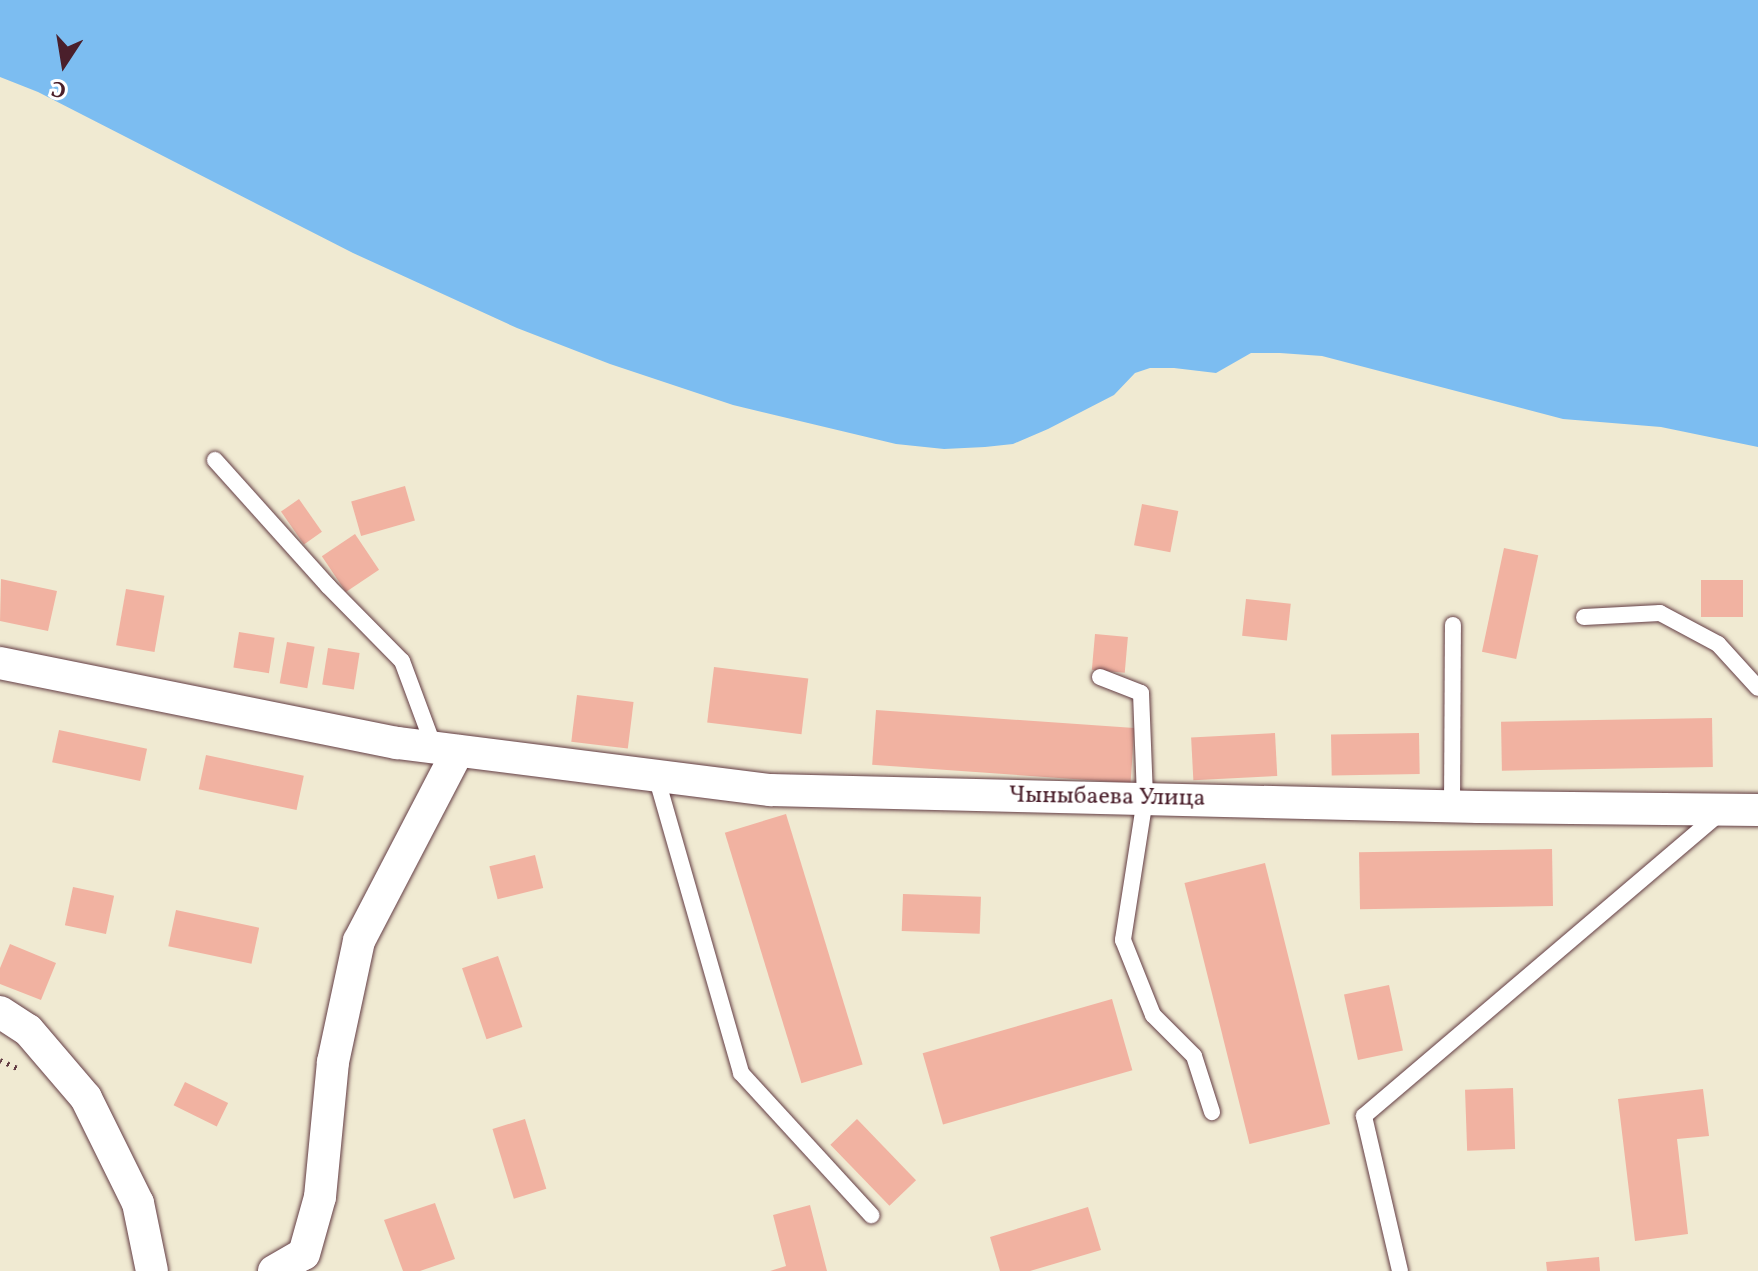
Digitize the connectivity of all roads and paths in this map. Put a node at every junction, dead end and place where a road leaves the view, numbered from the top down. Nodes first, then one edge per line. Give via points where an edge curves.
1 (215, 460) dead end
2 (1584, 617) dead end
3 (1453, 625) dead end
4 (0, 663) edge
5 (1100, 677) dead end
6 (1758, 688) edge
7 (446, 749) junction
8 (656, 776) junction
9 (1145, 799) junction
10 (1452, 806) junction
11 (1725, 809) junction
12 (1758, 810) edge
13 (0, 1012) edge
14 (1212, 1112) dead end
15 (871, 1215) dead end
16 (152, 1271) edge
17 (274, 1271) edge
18 (1400, 1271) edge

1 - 7 lane via 402,661
2 - 6 lane via 1660,613 1718,644
3 - 10 lane
4 - 7 street, Чыныбаева Улица
5 - 9 lane via 1141,693
7 - 8 street, Чыныбаева Улица
7 - 17 street via 359,941 333,1062 320,1197 304,1254
8 - 9 street, Чыныбаева Улица via 770,790
8 - 15 lane via 741,1073
9 - 10 street, Чыныбаева Улица
9 - 14 lane via 1123,940 1153,1015 1194,1056
10 - 11 street, Чыныбаева Улица
11 - 12 street, Чыныбаева Улица
11 - 18 lane via 1364,1116
13 - 16 street via 28,1030 86,1098 138,1203

